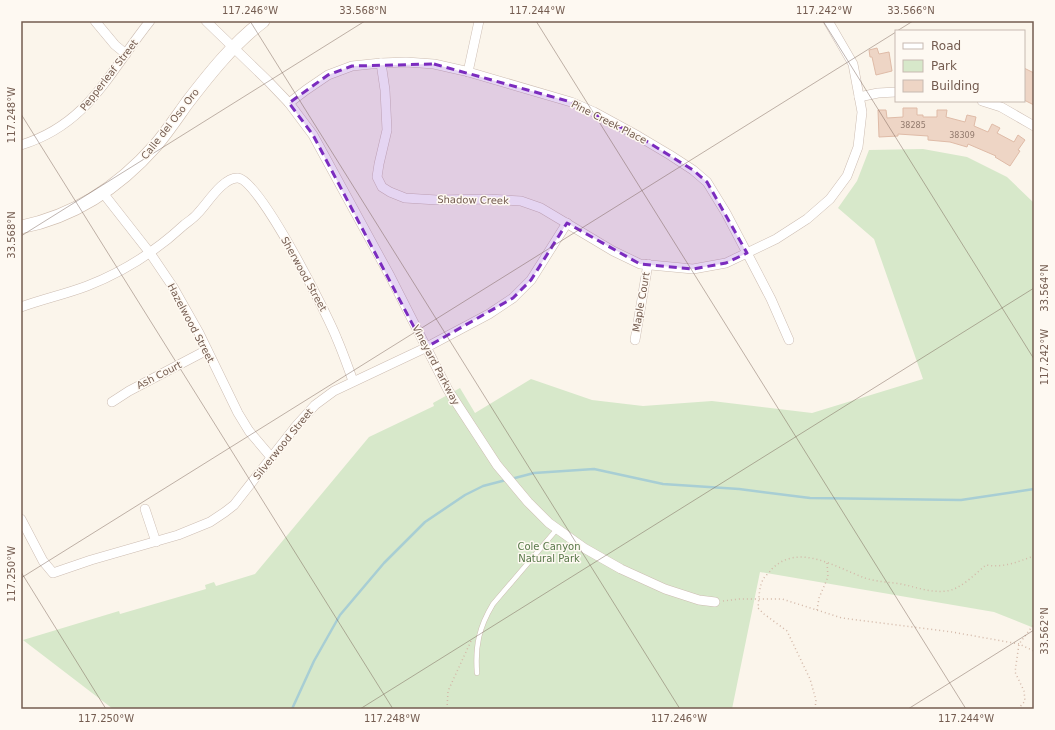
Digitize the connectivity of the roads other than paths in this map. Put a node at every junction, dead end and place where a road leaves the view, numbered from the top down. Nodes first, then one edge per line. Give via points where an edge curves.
1 (95, 21) edge
2 (150, 21) edge
3 (206, 21) edge
4 (263, 21) edge
5 (479, 21) edge
6 (828, 21) edge
7 (234, 47) junction
8 (126, 54) junction
9 (381, 63) junction
10 (468, 72) junction
11 (895, 92) edge
12 (859, 98) junction
13 (985, 102) edge
14 (289, 103) junction
15 (1034, 126) edge
16 (21, 145) edge
17 (103, 193) junction
18 (567, 224) junction
19 (21, 227) edge
20 (150, 253) junction
21 (747, 253) junction
22 (648, 264) junction
23 (21, 307) edge
24 (634, 340) dead end
25 (789, 340) dead end
26 (425, 348) junction
27 (207, 350) junction
28 (353, 381) junction
29 (112, 402) dead end
30 (271, 457) junction
31 (145, 509) dead end
32 (21, 519) edge
33 (557, 529) junction
34 (156, 542) junction
35 (715, 602) road end
36 (477, 673) dead end

1 - 8 street
2 - 8 street, Pepperleaf Street
3 - 7 street, Vineyard Parkway
4 - 7 main road, Calle del Oso Oro
5 - 10 street
6 - 12 street, Shadow Creek via 853,64
7 - 14 street, Vineyard Parkway
7 - 17 main road, Calle del Oso Oro via 205,80 157,144 124,178
8 - 16 street, Pepperleaf Street via 81,112 53,132
9 - 10 street, Pine Creek Place via 434,64
9 - 14 street, Pine Creek Place via 352,66 328,75
9 - 18 street, Shadow Creek via 387,130 377,177 382,187 405,198 521,201 541,208
10 - 21 street, Pine Creek Place via 571,102 594,112 693,170 707,182
11 - 12 street
12 - 21 street, Shadow Creek via 862,112 858,146 847,176 830,199 807,219 776,239
13 - 15 street via 1001,107
14 - 26 street, Vineyard Parkway via 313,135 390,276
17 - 19 main road, Calle del Oso Oro via 63,215
17 - 20 street, Hazelwood Street
18 - 22 street, Shadow Creek via 613,251 640,264
18 - 26 street, Silverwood Street via 531,280 513,298 489,314
20 - 23 street via 106,278
20 - 27 street, Hazelwood Street via 173,287
20 - 28 street, Sherwood Street via 166,243 227,181 237,178 245,181 274,219 326,315
21 - 22 street, Shadow Creek via 726,263 693,269
21 - 25 street, Pine Creek Place
22 - 24 street, Maple Court
26 - 28 street, Silverwood Street
26 - 33 street, Vineyard Parkway via 448,390 497,465 528,502
27 - 29 street, Ash Court
27 - 30 street, Hazelwood Street via 248,431
28 - 30 street, Silverwood Street via 315,405
30 - 34 street, Silverwood Street via 234,505 225,512 210,522
31 - 34 street
32 - 34 street, Silverwood Street via 42,561 53,573
33 - 35 street, Vineyard Parkway via 621,569 699,600
33 - 36 lane via 493,604 485,617 476,653

